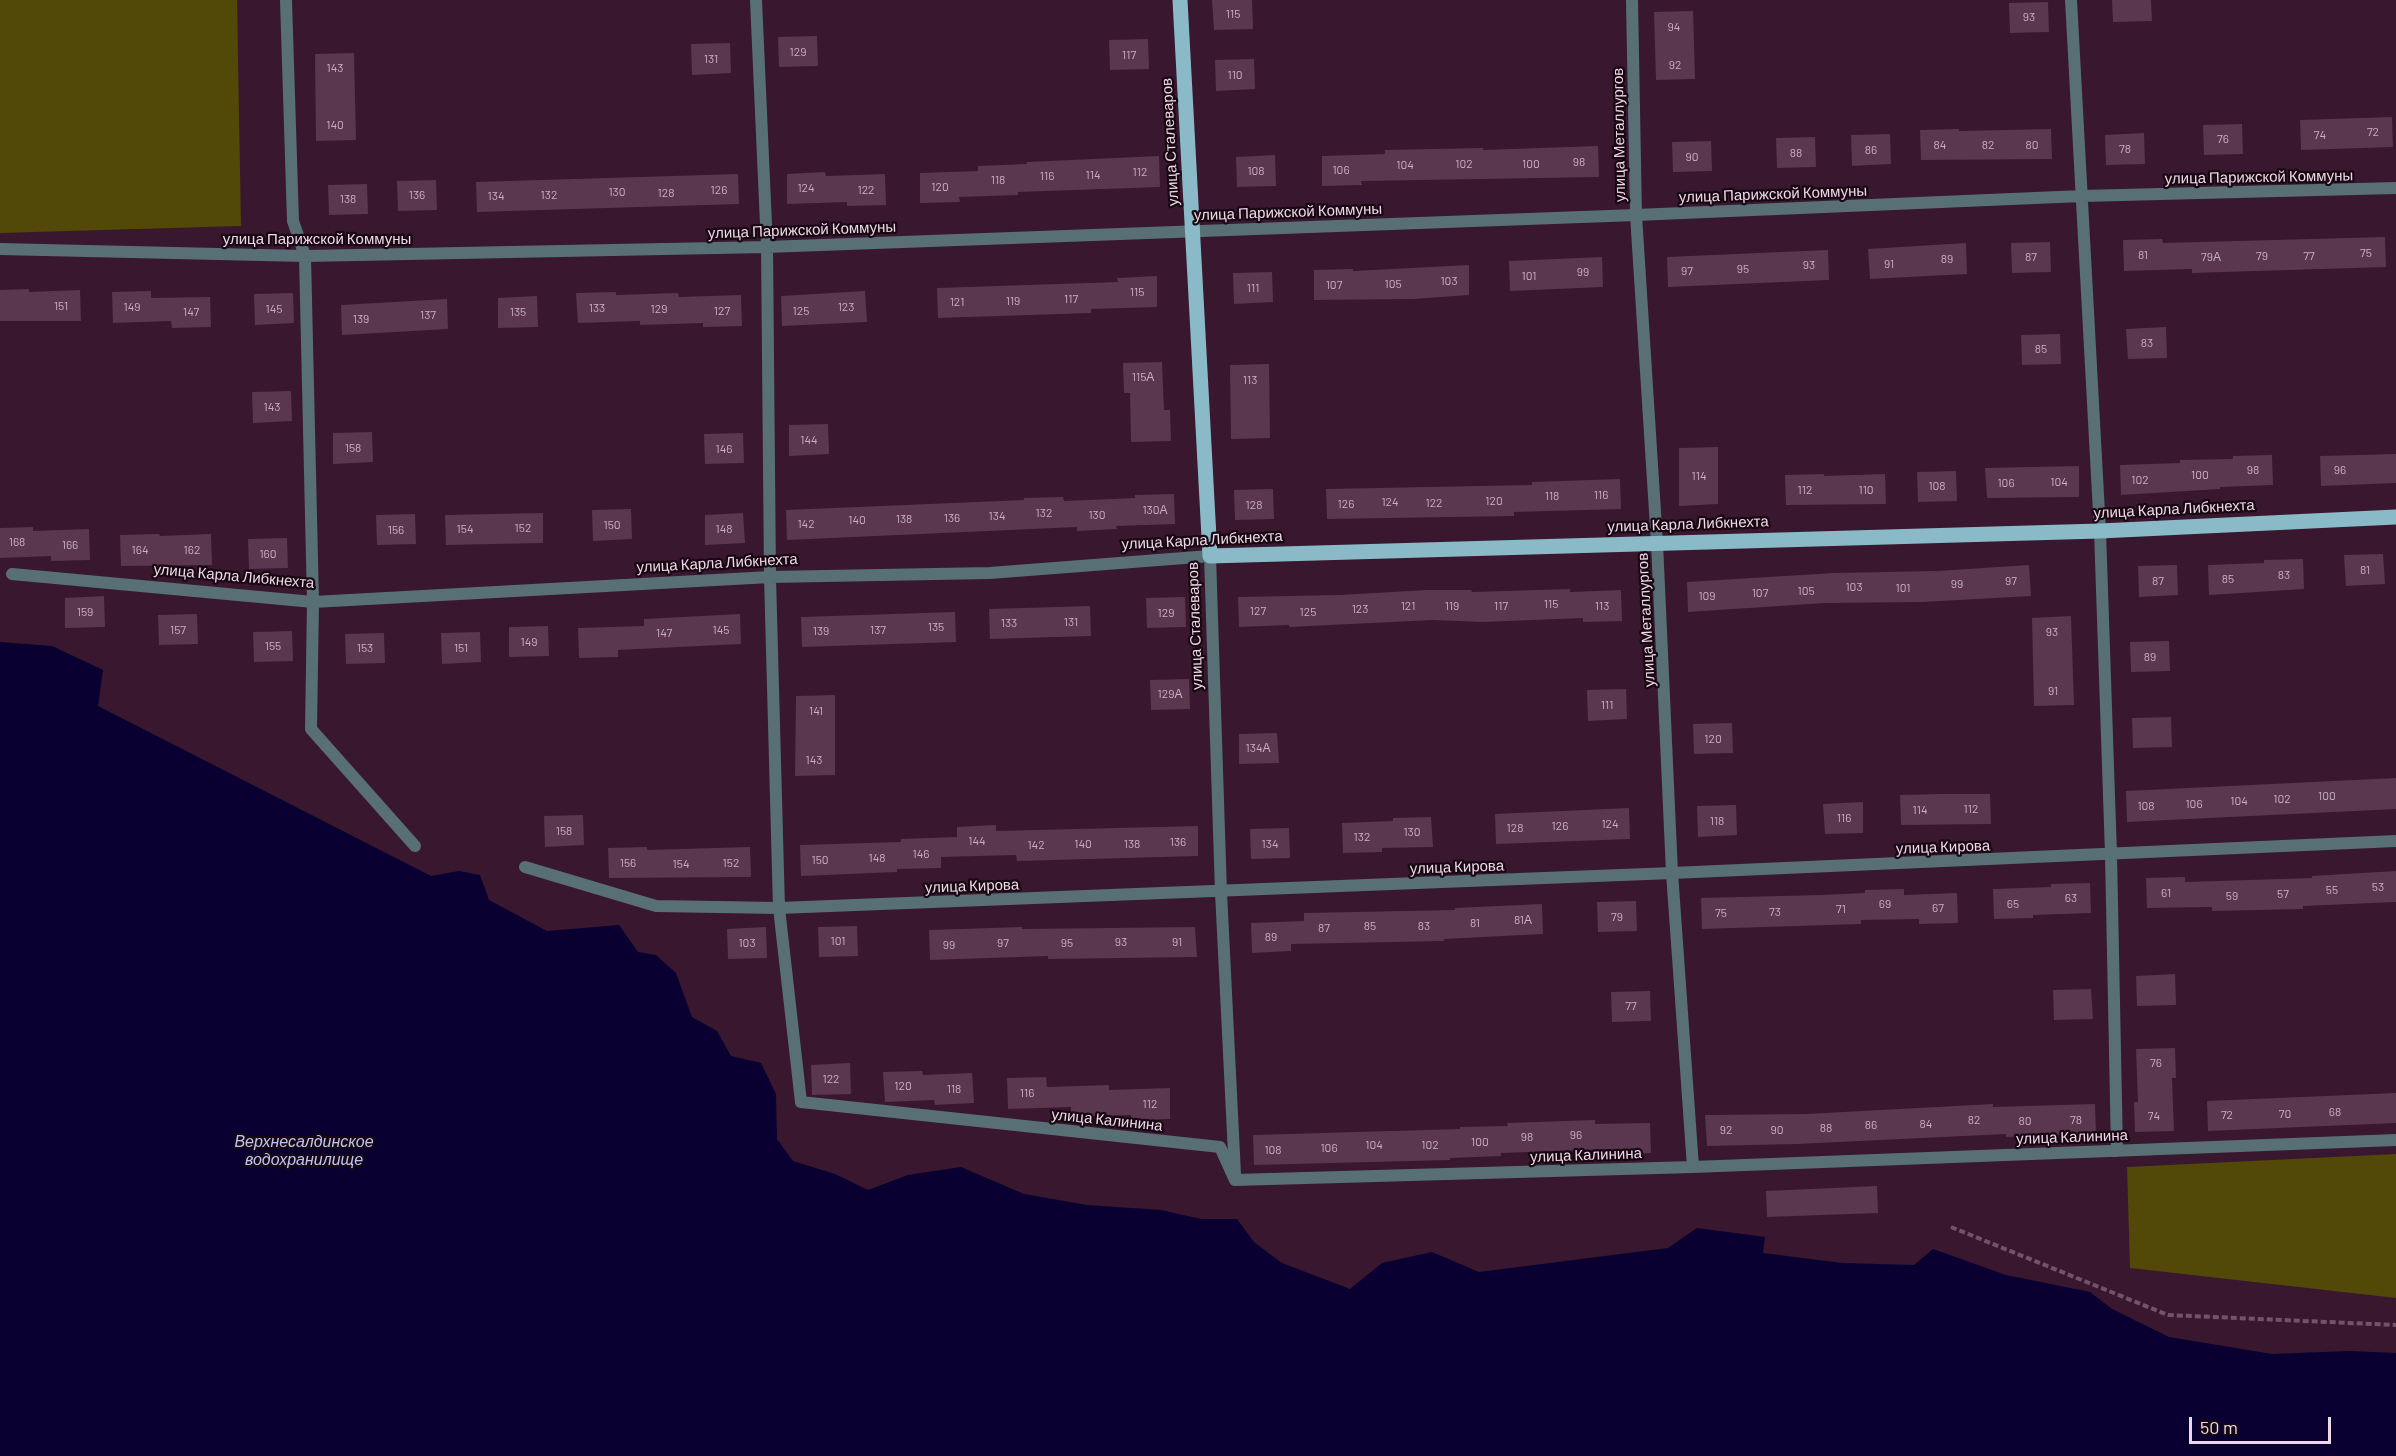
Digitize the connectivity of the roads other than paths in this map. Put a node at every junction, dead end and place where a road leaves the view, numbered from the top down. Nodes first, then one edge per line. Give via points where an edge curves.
1 (286, 0) edge
2 (756, 0) edge
3 (1180, 0) edge
4 (1632, 0) edge
5 (2071, 0) edge
6 (2396, 188) edge
7 (2082, 196) junction
8 (1636, 215) junction
9 (1193, 230) junction
10 (767, 247) junction
11 (0, 249) edge
12 (305, 256) junction
13 (2396, 517) edge
14 (2100, 531) junction
15 (1657, 543) junction
16 (1210, 556) junction
17 (12, 574) dead end
18 (770, 577) junction
19 (313, 602) junction
20 (2396, 841) edge
21 (415, 846) dead end
22 (2111, 854) junction
23 (525, 867) dead end
24 (1672, 873) junction
25 (1221, 892) junction
26 (779, 908) junction
27 (2396, 1140) edge
28 (2117, 1150) junction
29 (1694, 1167) junction
30 (1235, 1180) junction

1 - 12 street via 293,221
2 - 10 street
3 - 9 main road, улица Сталеваров
4 - 8 street, улица Металлургов
5 - 7 street
6 - 7 street, улица Парижской Коммуны
7 - 8 street, улица Парижской Коммуны
7 - 14 street
8 - 9 street, улица Парижской Коммуны
8 - 15 street, улица Металлургов
9 - 10 street, улица Парижской Коммуны
9 - 16 main road, улица Сталеваров
10 - 12 street, улица Парижской Коммуны
10 - 18 street
11 - 12 street, улица Парижской Коммуны
12 - 19 street
13 - 14 main road, улица Карла Либкнехта
14 - 15 main road, улица Карла Либкнехта
14 - 22 street
15 - 16 main road, улица Карла Либкнехта
15 - 24 street, улица Металлургов
16 - 18 street, улица Карла Либкнехта via 990,573
16 - 25 street, улица Сталеваров
17 - 19 street, улица Карла Либкнехта
18 - 19 street, улица Карла Либкнехта
18 - 26 street
19 - 21 street via 311,729
20 - 22 street, улица Кирова
22 - 24 street, улица Кирова
22 - 28 street
23 - 26 street, улица Кирова via 656,906
24 - 25 street, улица Кирова
24 - 29 street, улица Металлургов
25 - 26 street, улица Кирова
25 - 30 street, улица Сталеваров
26 - 30 street, улица Калинина via 801,1102 1220,1147
27 - 28 street, улица Калинина
28 - 29 street, улица Калинина
29 - 30 street, улица Калинина

